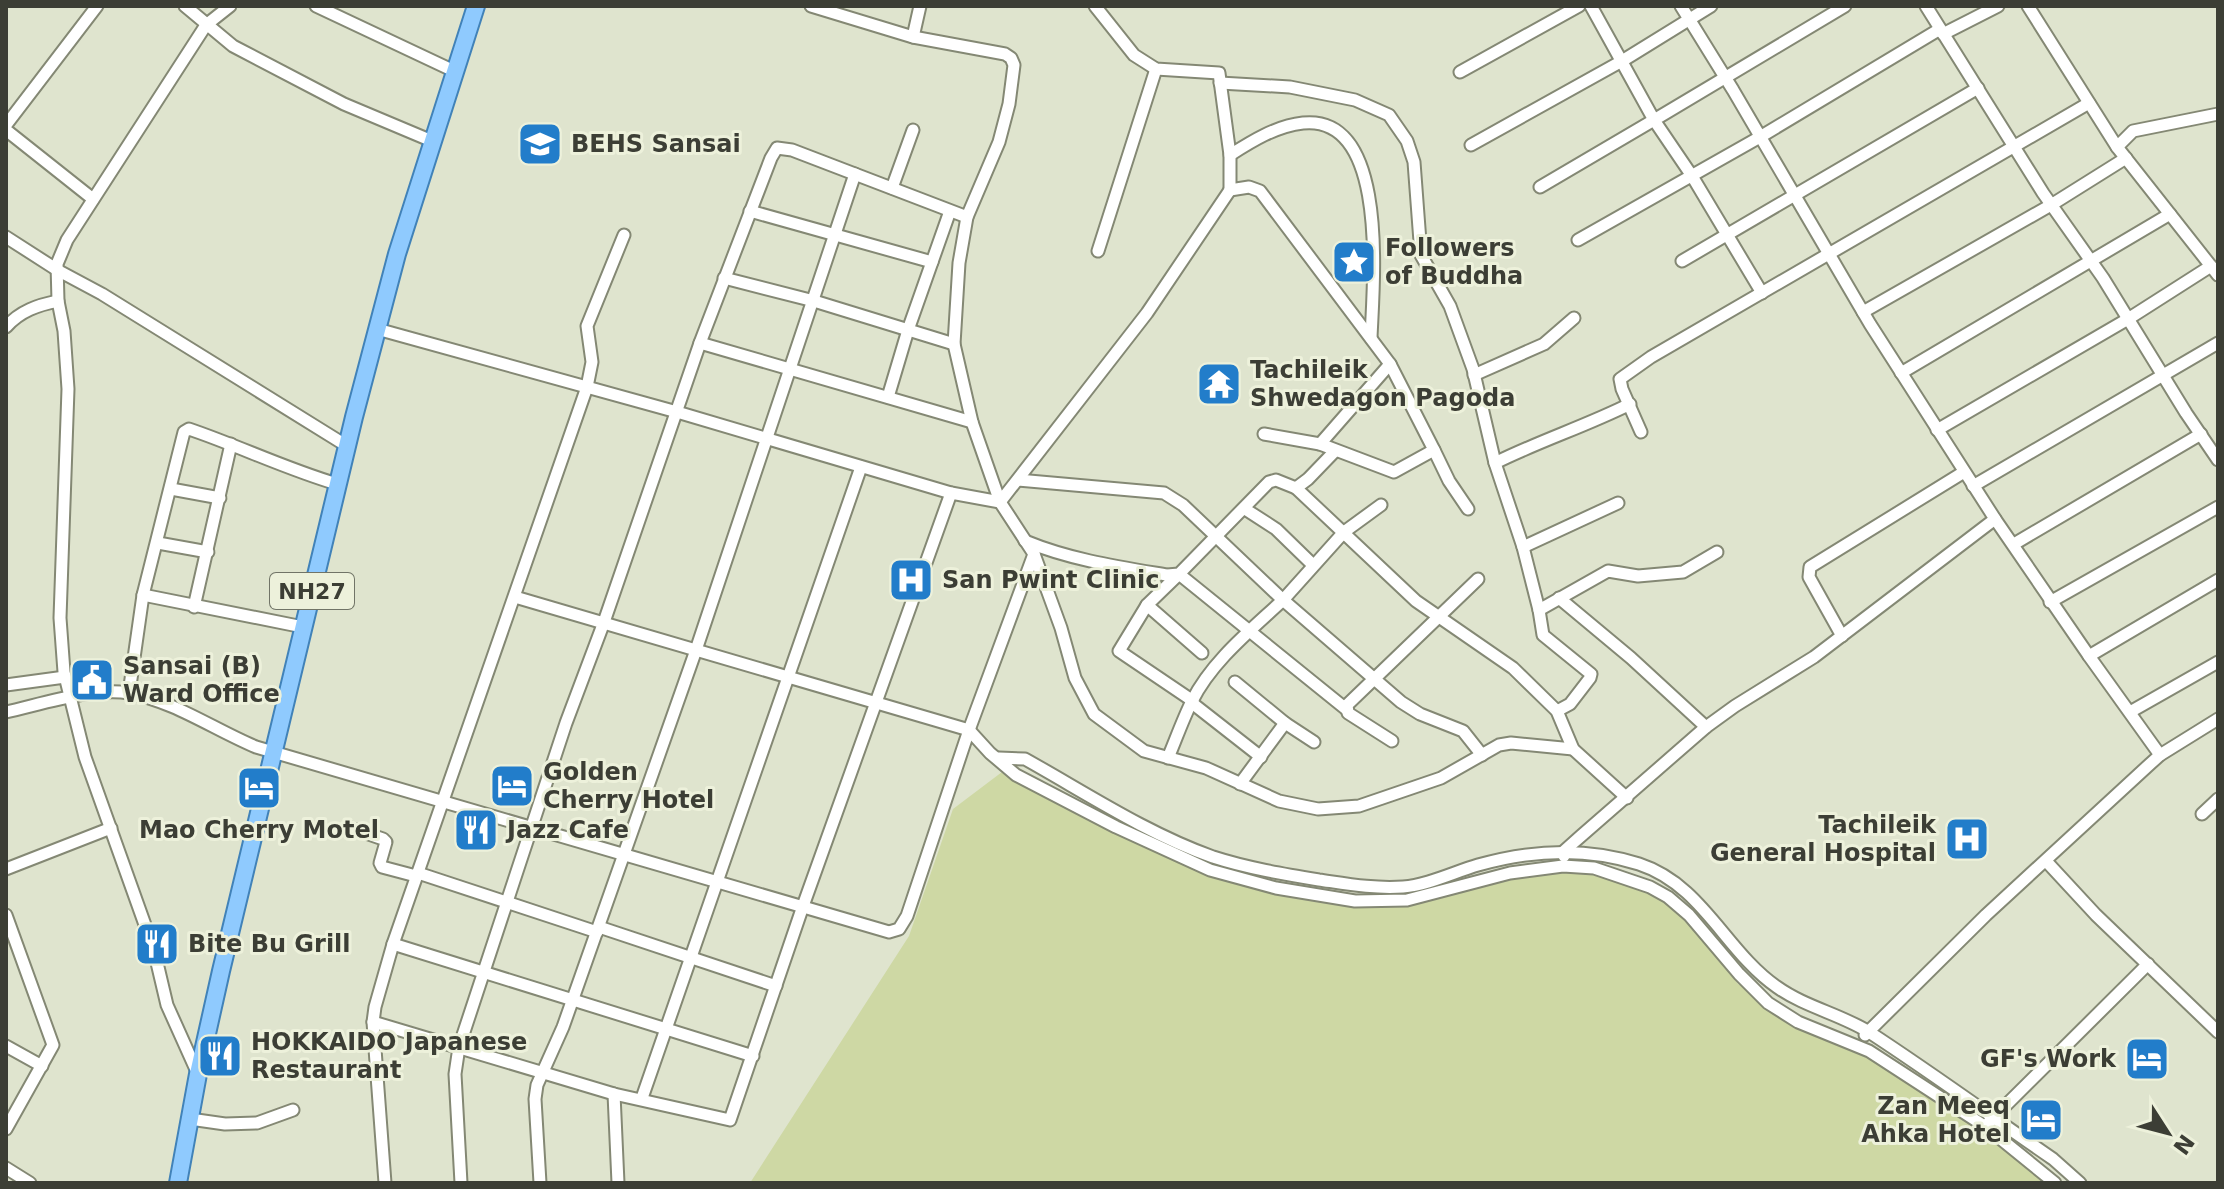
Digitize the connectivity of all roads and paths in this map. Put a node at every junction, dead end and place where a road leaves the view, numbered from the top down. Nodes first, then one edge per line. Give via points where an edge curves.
1 (97, 6) edge
2 (185, 6) edge
3 (230, 6) edge
4 (316, 6) edge
5 (476, 6) edge
6 (811, 6) edge
7 (920, 6) edge
8 (1095, 6) edge
9 (1579, 6) edge
10 (1591, 6) edge
11 (1681, 6) edge
12 (1711, 6) edge
13 (1845, 6) edge
14 (1926, 6) edge
15 (1998, 6) edge
16 (2028, 6) edge
17 (1689, 19) junction
18 (206, 25) junction
19 (1942, 32) junction
20 (913, 37) junction
21 (1622, 61) junction
22 (1156, 69) junction
23 (454, 71) junction
24 (1460, 72) dead end
25 (1726, 78) junction
26 (1220, 83) junction
27 (1978, 88) junction
28 (2089, 103) junction
29 (2218, 114) edge
30 (1654, 120) junction
31 (6, 128) edge
32 (913, 130) dead end
33 (1760, 137) junction
34 (432, 141) junction
35 (1471, 145) dead end
36 (2014, 146) junction
37 (2117, 147) junction
38 (1230, 155) junction
39 (2126, 158) junction
40 (855, 174) junction
41 (1692, 176) junction
42 (1540, 187) dead end
43 (892, 188) junction
44 (1230, 190) junction
45 (1795, 196) junction
46 (93, 199) junction
47 (2051, 205) junction
48 (750, 211) junction
49 (950, 211) junction
50 (2170, 214) junction
51 (967, 217) junction
52 (624, 235) dead end
53 (1728, 235) junction
54 (835, 236) junction
55 (6, 237) edge
56 (1578, 240) dead end
57 (1098, 251) dead end
58 (1830, 254) junction
59 (1682, 261) dead end
60 (2091, 261) junction
61 (932, 262) junction
62 (2214, 270) edge
63 (59, 271) junction
64 (724, 278) junction
65 (1762, 293) junction
66 (58, 301) junction
67 (814, 301) junction
68 (1863, 312) junction
69 (1574, 318) dead end
70 (2128, 319) junction
71 (6, 327) edge
72 (377, 329) junction
73 (908, 330) junction
74 (1371, 338) junction
75 (700, 343) junction
76 (2218, 343) edge
77 (954, 344) junction
78 (1390, 364) junction
79 (792, 369) junction
80 (1901, 373) junction
81 (2162, 374) junction
82 (1474, 375) junction
83 (587, 387) junction
84 (888, 397) junction
85 (1630, 404) junction
86 (677, 412) junction
87 (972, 422) junction
88 (1937, 430) junction
89 (1641, 432) dead end
90 (1264, 434) dead end
91 (2201, 434) junction
92 (767, 439) junction
93 (231, 444) junction
94 (1320, 444) junction
95 (347, 446) junction
96 (1434, 450) junction
97 (1335, 451) junction
98 (2218, 460) edge
99 (1495, 463) junction
100 (861, 467) junction
101 (1964, 472) junction
102 (1018, 480) junction
103 (337, 484) junction
104 (1973, 486) junction
105 (1296, 488) junction
106 (171, 489) junction
107 (951, 493) junction
108 (220, 498) junction
109 (1000, 502) junction
110 (1618, 503) dead end
111 (1381, 505) dead end
112 (2218, 507) edge
113 (1245, 509) junction
114 (1468, 509) dead end
115 (1995, 519) junction
116 (1344, 532) junction
117 (1218, 536) junction
118 (1025, 541) junction
119 (158, 543) junction
120 (2014, 544) junction
121 (1523, 547) junction
122 (208, 552) junction
123 (1717, 552) dead end
124 (1034, 554) junction
125 (1313, 565) junction
126 (1179, 574) junction
127 (1478, 579) dead end
128 (2218, 580) edge
129 (143, 595) junction
130 (515, 597) junction
131 (1559, 598) junction
132 (1283, 600) junction
133 (2050, 602) junction
134 (1147, 605) junction
135 (194, 607) junction
136 (1539, 610) junction
137 (1440, 617) junction
138 (604, 622) junction
139 (303, 627) junction
140 (1251, 630) junction
141 (1842, 636) junction
142 (696, 650) junction
143 (1202, 653) dead end
144 (2089, 656) junction
145 (2218, 662) edge
146 (789, 676) junction
147 (65, 677) junction
148 (1374, 680) junction
149 (1235, 682) dead end
150 (6, 685) edge
151 (129, 693) junction
152 (70, 698) junction
153 (877, 702) junction
154 (1192, 702) junction
155 (1346, 709) junction
156 (1557, 711) junction
157 (6, 712) edge
158 (2130, 712) junction
159 (2218, 719) edge
160 (1285, 723) junction
161 (1706, 727) junction
162 (969, 730) junction
163 (1392, 741) dead end
164 (1314, 742) dead end
165 (1573, 749) junction
166 (274, 751) junction
167 (1482, 755) junction
168 (2160, 755) junction
169 (1261, 757) junction
170 (999, 758) junction
171 (1168, 758) junction
172 (1240, 784) junction
173 (1627, 798) junction
174 (2218, 799) edge
175 (442, 801) junction
176 (2202, 814) dead end
177 (532, 825) junction
178 (348, 827) dead end
179 (111, 828) junction
180 (1564, 851) junction
181 (624, 854) junction
182 (2046, 861) junction
183 (1563, 866) junction
184 (6, 869) edge
185 (417, 875) junction
186 (718, 882) junction
187 (508, 901) junction
188 (803, 906) junction
189 (7, 920) edge
190 (598, 929) junction
191 (393, 944) junction
192 (691, 956) junction
193 (2148, 964) junction
194 (483, 971) junction
195 (776, 986) junction
196 (573, 998) junction
197 (373, 1022) junction
198 (667, 1029) junction
199 (1868, 1032) junction
200 (2218, 1032) edge
201 (1858, 1044) junction
202 (6, 1046) edge
203 (459, 1047) junction
204 (753, 1056) junction
205 (42, 1066) junction
206 (544, 1071) junction
207 (198, 1074) junction
208 (614, 1094) junction
209 (642, 1098) junction
210 (293, 1110) dead end
211 (9, 1115) edge
212 (190, 1119) junction
213 (1989, 1122) junction
214 (6, 1129) edge
215 (6, 1168) edge
216 (30, 1183) edge
217 (178, 1183) edge
218 (385, 1183) edge
219 (461, 1183) edge
220 (540, 1183) edge
221 (618, 1183) edge
222 (2055, 1183) edge
223 (2080, 1183) edge

1 - 31 street
2 - 18 street
3 - 18 street
4 - 23 street
5 - 23 main road, NH27
6 - 20 street
7 - 20 street
8 - 22 street via 1134,55
9 - 24 street
10 - 21 street
11 - 17 street
12 - 17 street
13 - 25 street
14 - 19 street
15 - 19 street
16 - 28 street
17 - 21 street
17 - 25 street
18 - 34 street via 233,46 344,104
18 - 46 street
19 - 27 street
19 - 33 street
20 - 51 street via 1005,54 1014,65 999,142
21 - 30 street
21 - 35 street
22 - 26 street via 1219,73
22 - 57 street
23 - 34 main road, NH27
25 - 30 street
25 - 33 street
26 - 38 street
26 - 82 street via 1290,87 1355,100 1389,115 1414,162 1421,255 1450,306
27 - 36 street
27 - 45 street
28 - 36 street
28 - 37 street
29 - 37 street via 2133,131
30 - 41 street
30 - 42 street
31 - 46 street
32 - 43 street
33 - 41 street
33 - 45 street
34 - 72 main road, NH27
36 - 47 street
36 - 58 street
37 - 39 street
38 - 44 street
38 - 74 street via 1266,133 1302,123 1325,124 1340,132 1357,156 1369,194
39 - 47 street
39 - 50 street
40 - 43 street
40 - 48 street via 777,148
40 - 54 street
41 - 53 street
41 - 56 street
43 - 49 street
44 - 74 street via 1260,191
44 - 102 street via 1147,313
45 - 53 street
45 - 58 street
46 - 63 street via 58,258
47 - 60 street
47 - 68 street
48 - 54 street
48 - 64 street
49 - 51 street
49 - 61 street
50 - 60 street
50 - 62 street
51 - 77 street
52 - 83 street via 587,326 592,362
53 - 59 street
53 - 65 street
54 - 61 street
54 - 67 street
55 - 63 street
58 - 65 street
58 - 68 street
60 - 70 street
60 - 80 street
61 - 73 street
62 - 70 street
63 - 66 street
63 - 95 street
64 - 67 street
64 - 75 street
65 - 85 street via 1620,379
66 - 71 street via 27,310
66 - 147 street via 68,389 60,618
67 - 73 street
67 - 79 street
68 - 80 street
69 - 82 street via 1544,344
70 - 81 street
70 - 88 street
72 - 83 street
72 - 95 main road, NH27
73 - 77 street
73 - 84 street
74 - 78 street
75 - 79 street
75 - 86 street
76 - 81 street
77 - 87 street
78 - 94 street
78 - 96 street
79 - 84 street
79 - 92 street
80 - 88 street
81 - 91 street
81 - 104 street
82 - 99 street
83 - 86 street
83 - 130 street
84 - 87 street
85 - 89 street
85 - 99 street
86 - 92 street
86 - 138 street
87 - 109 street
88 - 101 street
90 - 94 street
91 - 98 street
91 - 120 street
92 - 100 street
92 - 142 street
93 - 103 street
93 - 106 street via 189,429 184,432
93 - 108 street
94 - 97 street
95 - 103 main road, NH27
96 - 97 street via 1394,472
96 - 114 street
97 - 105 street
99 - 121 street
100 - 107 street
100 - 146 street
101 - 104 street
101 - 141 street via 1810,567 1809,577
102 - 109 street
102 - 117 street via 1164,493
103 - 139 main road, NH27
104 - 115 street
105 - 113 street via 1273,480
105 - 116 street
106 - 108 street
106 - 119 street
107 - 109 street
107 - 153 street
108 - 122 street
109 - 118 street
110 - 121 street
111 - 116 street
112 - 133 street
113 - 117 street
113 - 125 street via 1276,529
115 - 120 street
115 - 141 street
116 - 125 street
116 - 137 street
117 - 126 street
117 - 132 street
118 - 124 street
118 - 126 street via 1090,562
119 - 122 street
119 - 129 street
120 - 133 street
121 - 136 street
122 - 135 street
123 - 131 street via 1683,572 1638,576 1608,571
124 - 162 street
124 - 171 street via 1075,678 1094,714 1144,751
125 - 132 street
126 - 134 street
126 - 140 street
127 - 137 street
128 - 144 street
129 - 135 street
129 - 151 street
130 - 138 street
130 - 175 street
131 - 136 street
131 - 161 street
132 - 140 street
132 - 148 street
133 - 144 street
134 - 143 street
134 - 154 street via 1119,651
135 - 139 street
136 - 156 street via 1543,635 1591,674 1570,704
137 - 148 street
137 - 156 street via 1513,668
138 - 142 street
138 - 177 street
139 - 166 main road, NH27
140 - 154 street
140 - 155 street
141 - 161 street
142 - 146 street
142 - 181 street
144 - 158 street
145 - 158 street
146 - 153 street
146 - 186 street
147 - 150 street
147 - 152 street
148 - 155 street
148 - 167 street via 1420,714 1463,731
149 - 160 street
151 - 152 street
151 - 166 street
152 - 157 street
152 - 179 street
153 - 162 street
153 - 188 street
154 - 169 street
154 - 171 street
155 - 163 street
156 - 165 street
158 - 168 street
159 - 168 street
160 - 164 street
160 - 169 street
161 - 173 street
162 - 170 street
162 - 188 street via 899,929 889,932
165 - 167 street via 1511,743
165 - 173 street
166 - 175 street
166 - 207 main road, NH27
167 - 172 street via 1441,778 1359,806 1318,809 1279,801
168 - 182 street
169 - 172 street
170 - 180 street via 1025,759 1191,848 1278,874 1407,886 1514,856
170 - 183 street via 1016,775 1157,847 1210,870 1276,888 1355,901 1407,900 1510,873
171 - 172 street
173 - 180 street
174 - 176 street
175 - 177 street
175 - 185 street
177 - 181 street
177 - 187 street
178 - 185 street via 386,842 382,867
179 - 184 street
179 - 207 street via 154,950 167,1005
180 - 183 street
180 - 199 street via 1641,865 1678,884 1776,987
181 - 186 street
181 - 190 street
182 - 193 street
182 - 199 street
183 - 201 street via 1594,868 1668,897 1768,1003 1798,1022
185 - 187 street
185 - 191 street
186 - 188 street
186 - 192 street
187 - 190 street
187 - 194 street
188 - 195 street
189 - 205 street via 53,1045
190 - 192 street
190 - 196 street
191 - 194 street
191 - 197 street
192 - 195 street
192 - 198 street
193 - 200 street
193 - 213 street
194 - 196 street
194 - 203 street
195 - 204 street
196 - 198 street
196 - 206 street
197 - 203 street
197 - 218 street
198 - 204 street
198 - 209 street
199 - 201 street
199 - 213 street
201 - 213 street
202 - 205 street
203 - 206 street
203 - 219 street via 455,1074
204 - 209 street via 730,1120
205 - 211 street
206 - 208 street
206 - 220 street via 535,1099
207 - 212 main road, NH27
208 - 209 street
208 - 221 street
210 - 212 street via 257,1123
211 - 214 street
212 - 217 main road, NH27
213 - 222 street
213 - 223 street via 2053,1159
215 - 216 street

